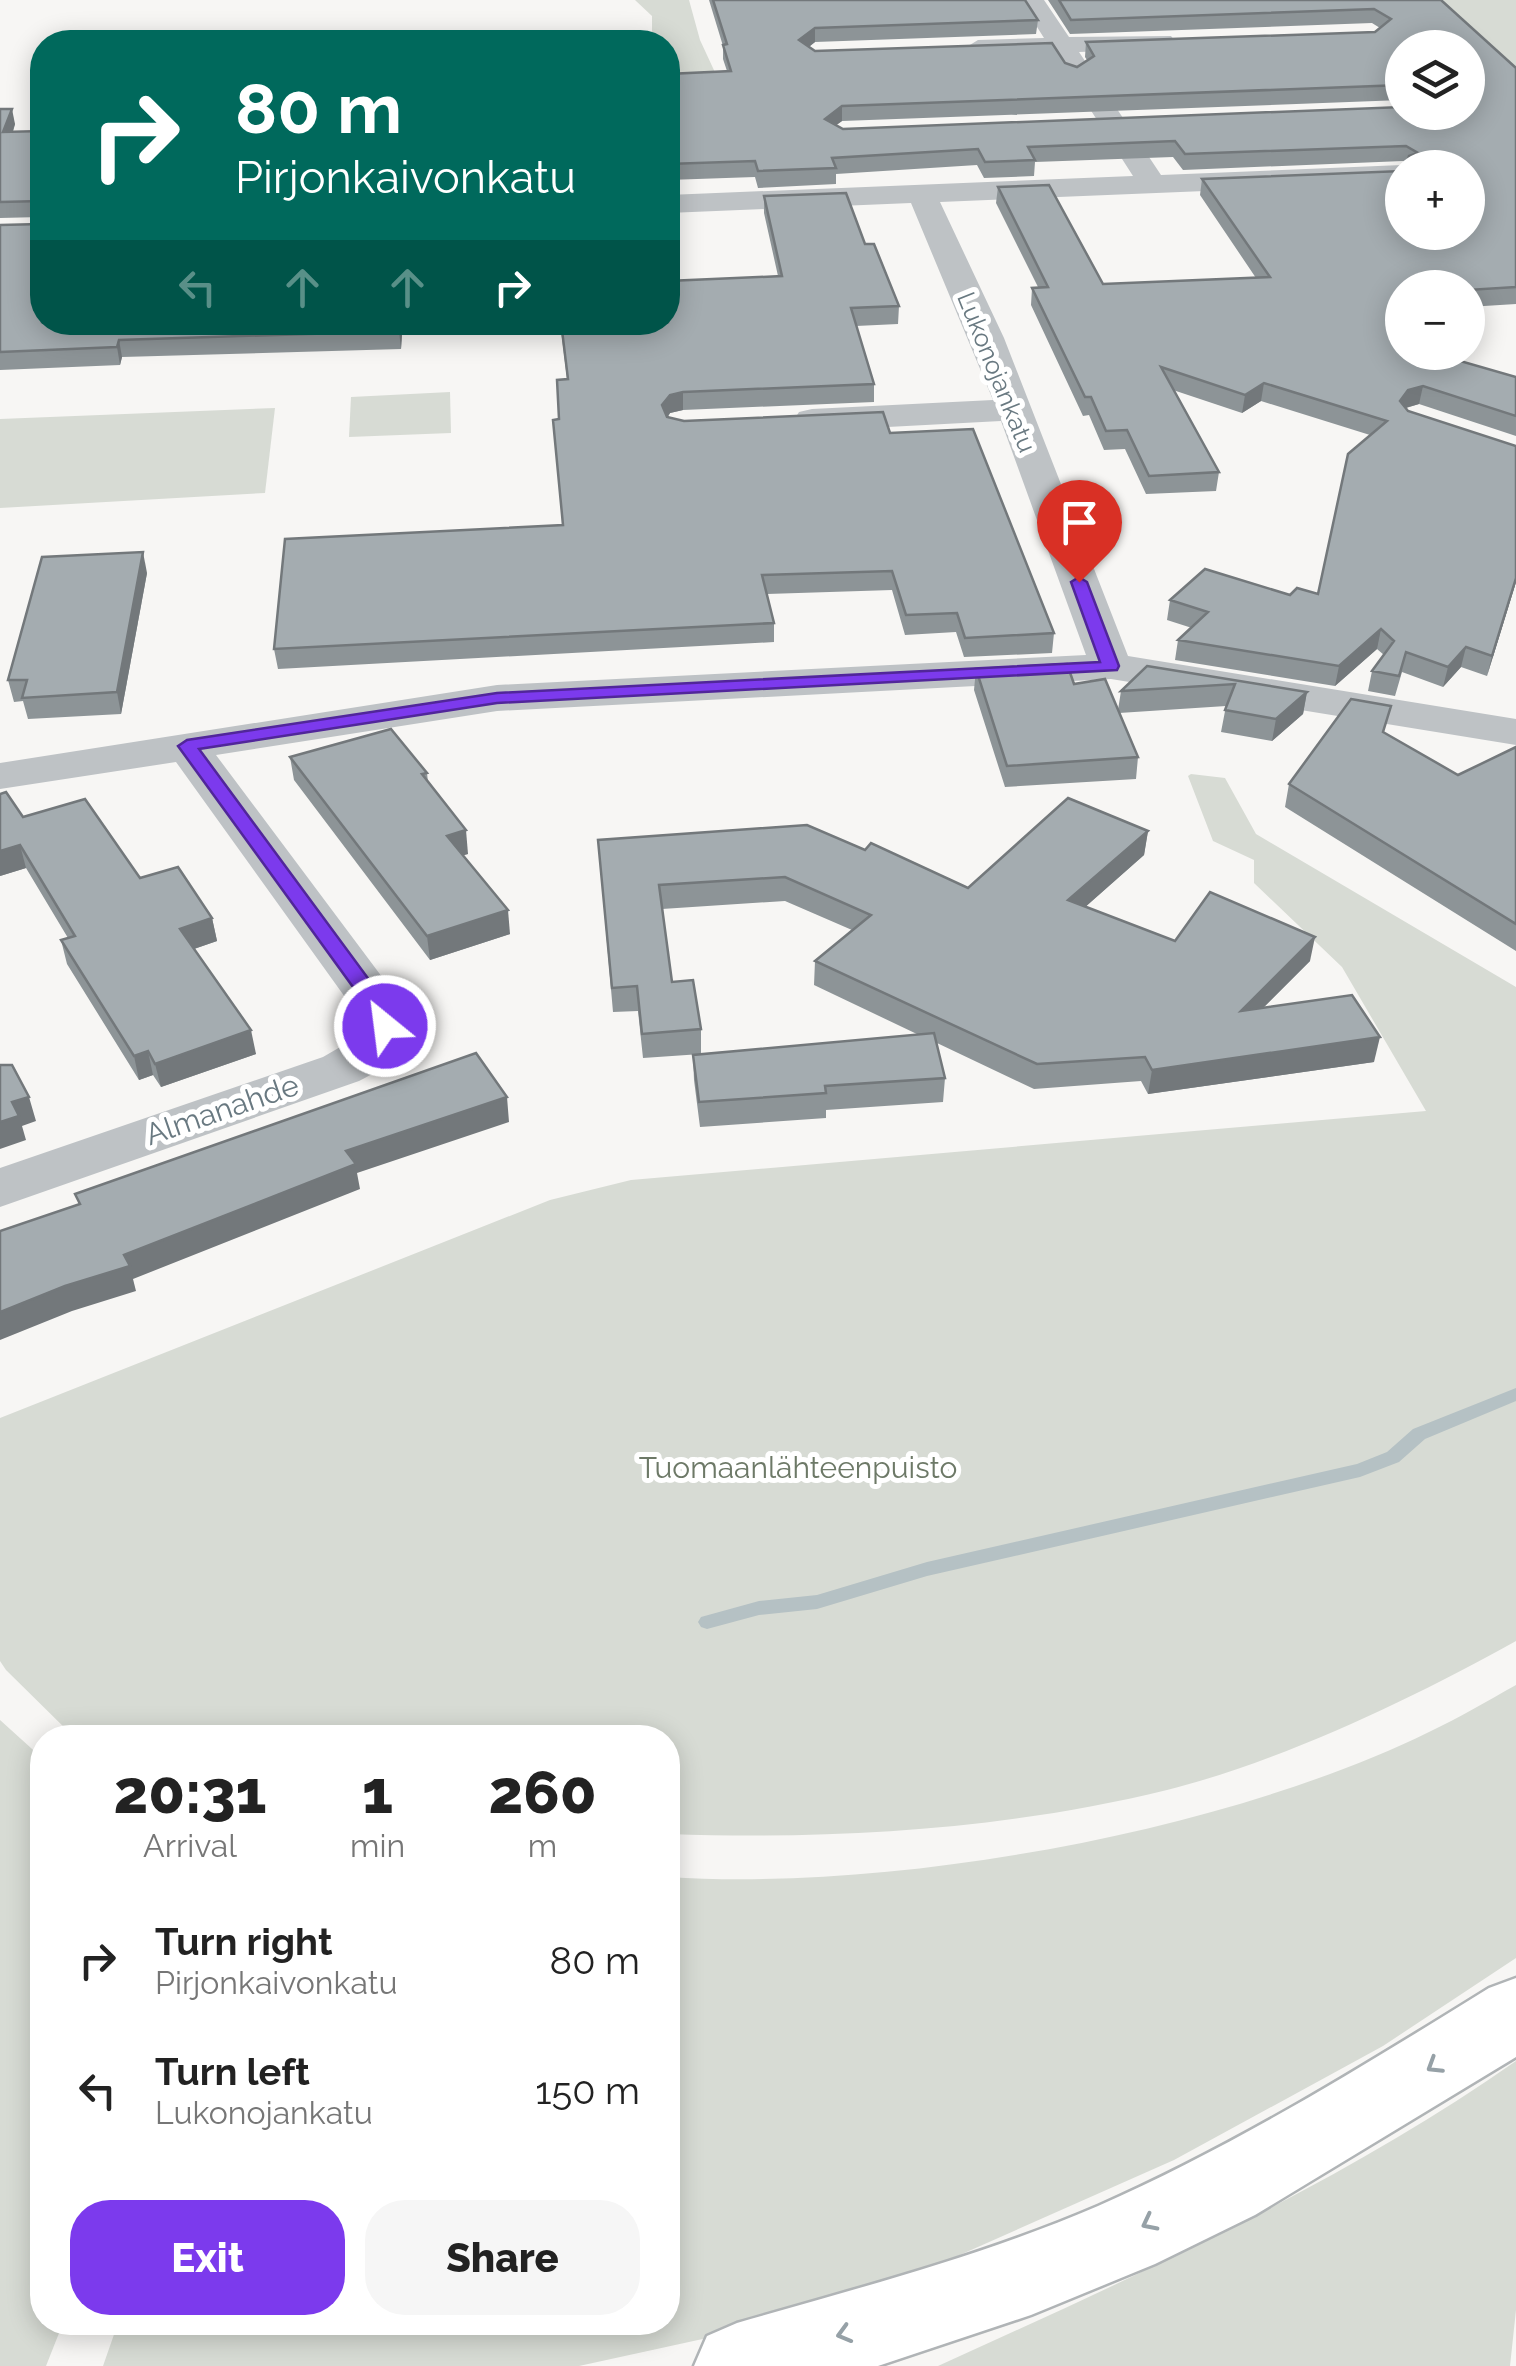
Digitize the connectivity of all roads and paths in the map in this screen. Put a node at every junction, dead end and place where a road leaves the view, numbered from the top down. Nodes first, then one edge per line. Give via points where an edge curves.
1 (1032, 0) edge
2 (1196, 40) edge
3 (1060, 45) junction
4 (948, 50) edge
5 (1151, 121) edge
6 (1110, 122) junction
7 (1071, 124) edge
8 (1385, 175) edge
9 (1152, 184) junction
10 (922, 193) junction
11 (680, 203) edge
12 (1014, 410) junction
13 (784, 421) edge
14 (1110, 666) junction
15 (1516, 732) edge
16 (187, 746) junction
17 (0, 776) edge
18 (0, 1188) edge
19 (1516, 2014) edge
20 (737, 2366) edge

1 - 3 street
2 - 3 street
3 - 4 street
3 - 6 street
5 - 6 street
6 - 7 street
6 - 9 street
8 - 9 street
9 - 10 street
10 - 11 street
10 - 12 street, Lukonojankatu
12 - 13 street
12 - 14 street, Lukonojankatu
14 - 15 street
14 - 16 street via 497,698
16 - 17 street
16 - 18 street, Almanahde via 376,1004 385,1018 380,1040 341,1069
19 -> 20 highway via 1328,2133 1125,2235 919,2312

